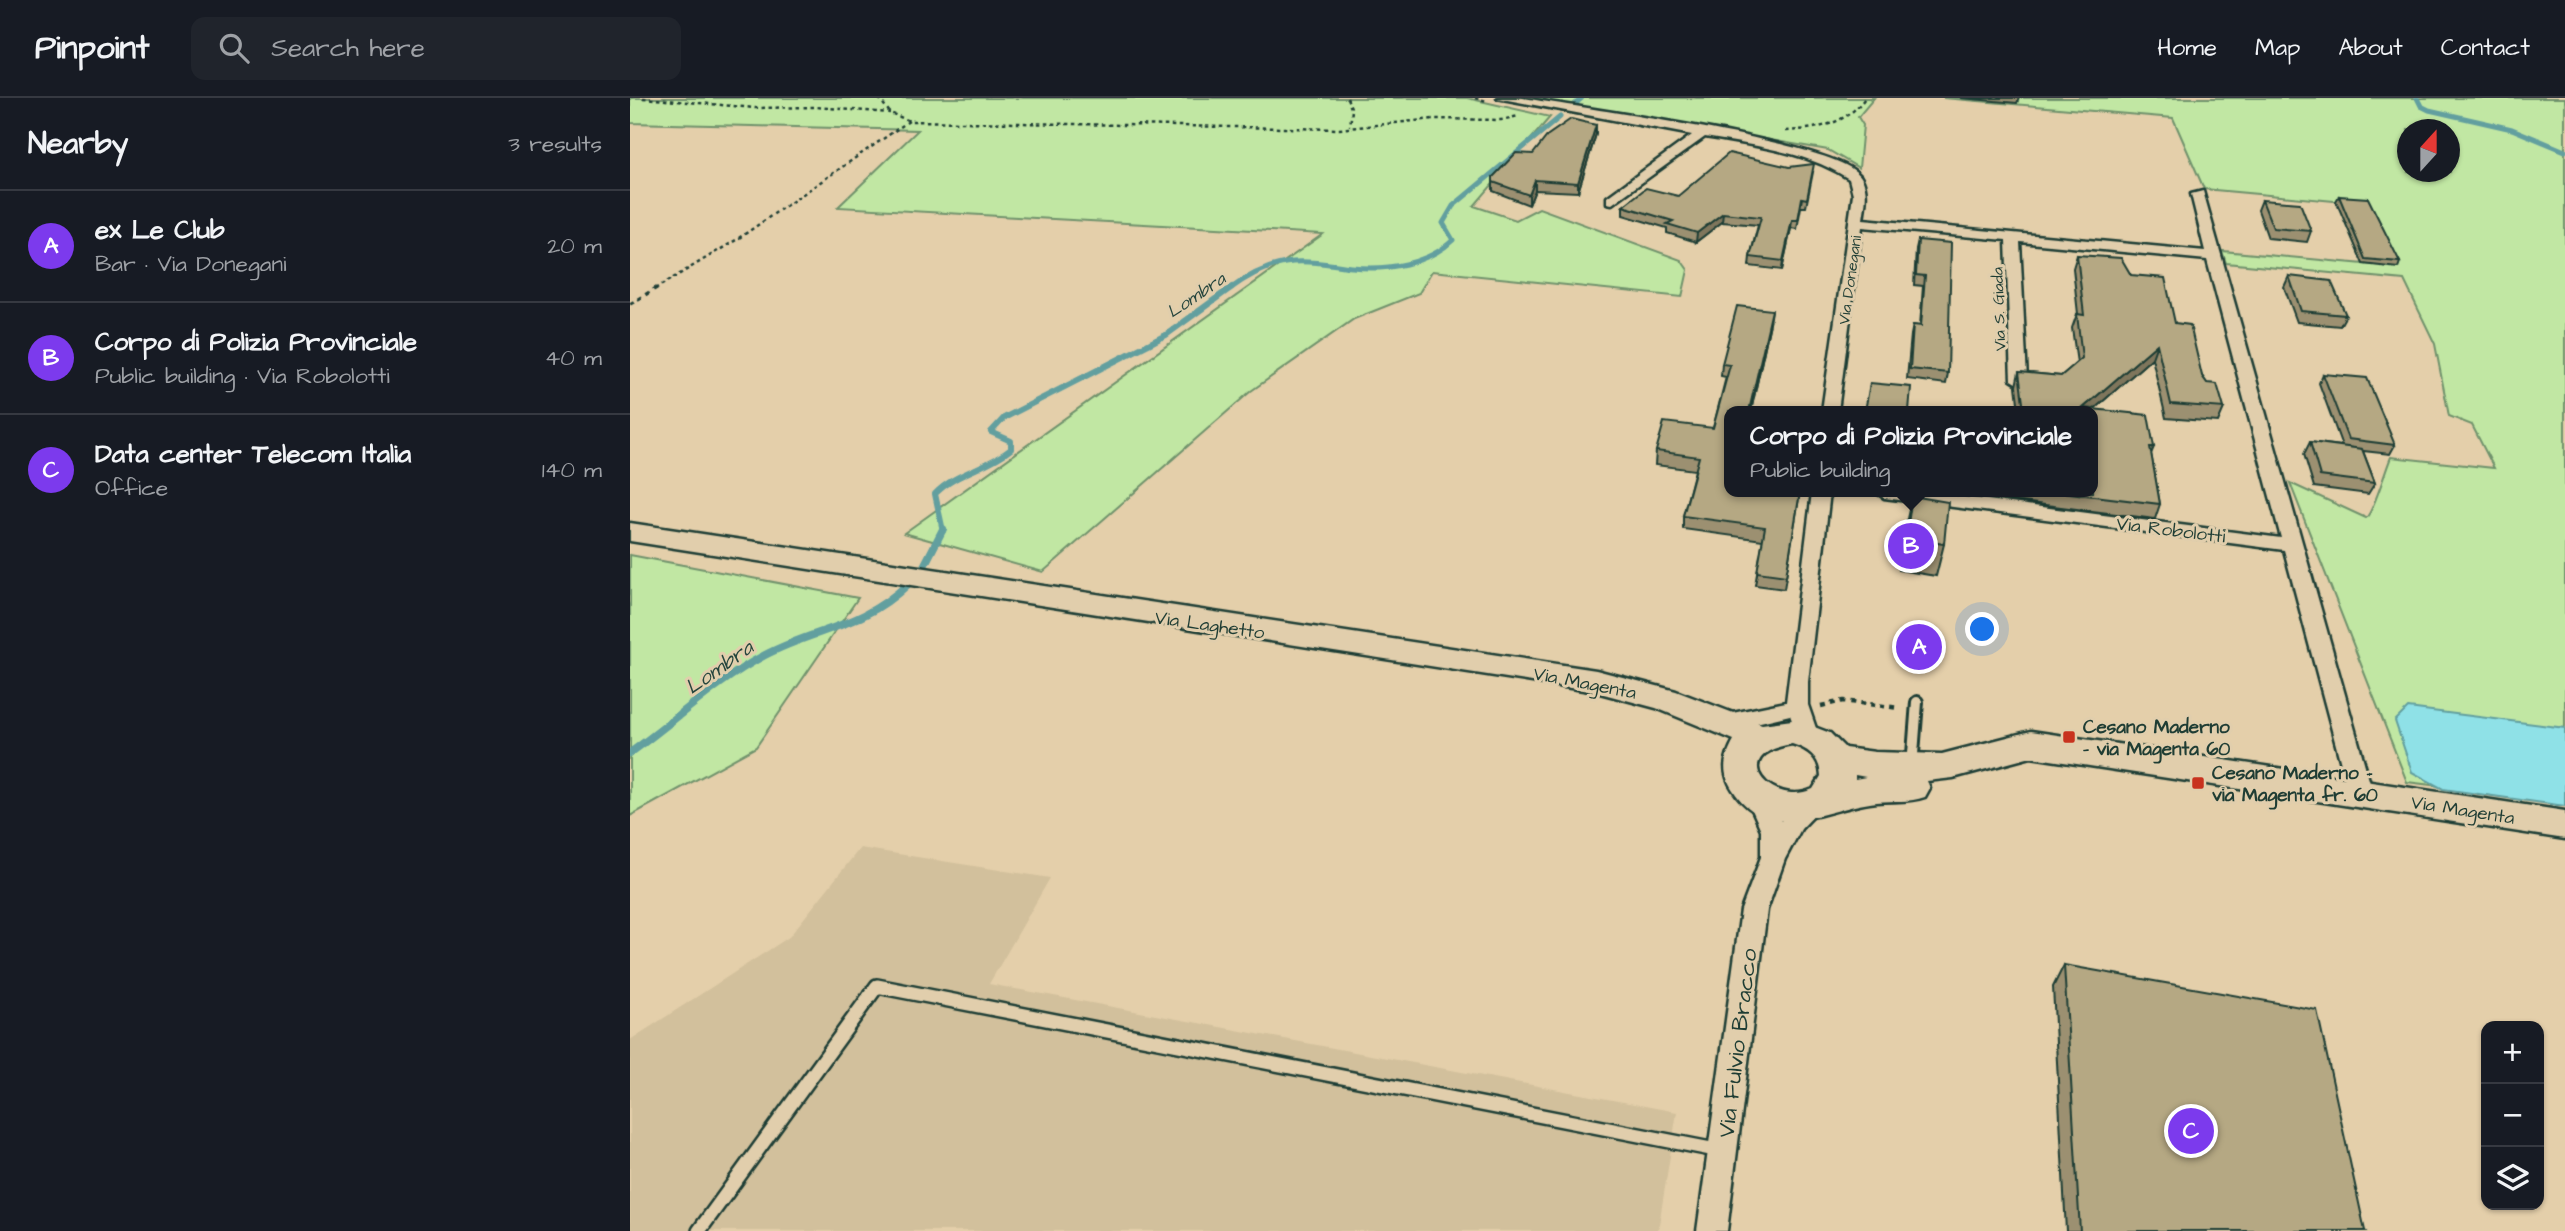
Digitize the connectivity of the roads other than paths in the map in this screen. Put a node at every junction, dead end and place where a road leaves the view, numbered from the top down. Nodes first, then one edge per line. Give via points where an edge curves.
1 (1503, 98) edge
2 (1704, 132) junction
3 (2198, 194) dead end
4 (1612, 200) dead end
5 (1857, 222) junction
6 (2013, 237) junction
7 (2213, 256) junction
8 (2019, 380) edge
9 (1831, 406) edge
10 (1820, 497) edge
11 (1922, 497) edge
12 (630, 532) edge
13 (2292, 545) junction
14 (1482, 664) joint
15 (1797, 682) junction
16 (1917, 706) road end
17 (1686, 708) junction
18 (1764, 735) junction
19 (1808, 737) junction
20 (1989, 754) junction
21 (1835, 759) junction
22 (1911, 770) junction
23 (2361, 794) junction
24 (1759, 798) junction
25 (1820, 801) junction
26 (2565, 825) edge
27 (1773, 857) junction
28 (1723, 1152) junction
29 (699, 1231) edge
30 (1712, 1231) edge

1 - 2 street
2 - 4 street
2 - 5 street, Via Donegani via 1788,148 1832,162 1855,177 1860,194
3 - 7 street
5 - 6 street
5 - 9 street, Via Donegani
6 - 7 street
6 - 8 street, Via S. Giada
7 - 13 street
10 - 15 street
11 - 13 street, Via Robolotti
12 - 14 street, Via Laghetto
13 - 23 street
14 - 17 street, Via Magenta via 1596,681
15 - 18 street
15 - 19 street via 1797,705
16 - 22 lane
17 - 18 street, Via Magenta
17 - 18 street, Via Magenta via 1711,729
18 - 19 street
18 - 24 street via 1740,771 1745,785
19 - 21 street
20 - 22 street, Via Magenta
20 - 23 street, Via Magenta via 2009,747 2043,746
20 - 25 street, Via Magenta via 1950,782 1923,788 1878,788
21 - 22 street, Via Magenta
21 - 25 street via 1839,782
23 - 26 street, Via Magenta
24 - 25 street via 1786,808
24 - 27 street, Via Fulvio Bracco via 1773,830
25 - 27 street, Via Fulvio Bracco via 1793,822
27 - 28 street, Via Fulvio Bracco via 1754,911
28 - 29 lane via 877,986
28 - 30 street, Via Fulvio Bracco

